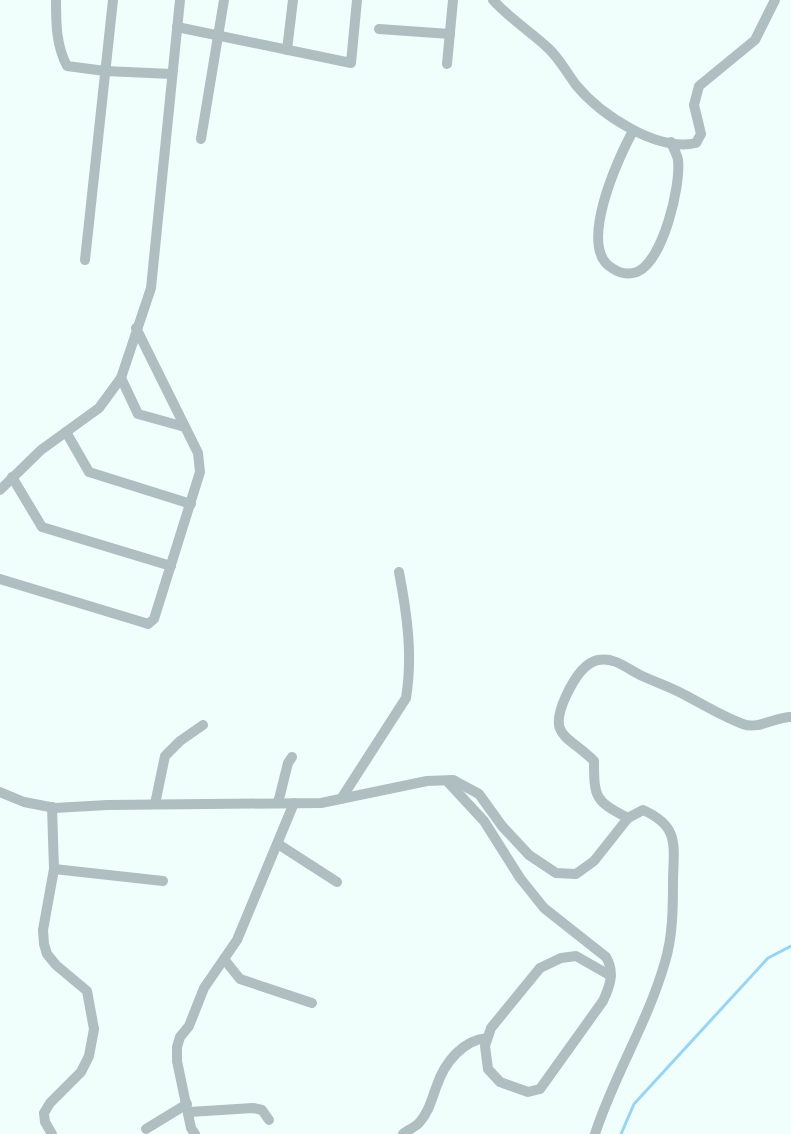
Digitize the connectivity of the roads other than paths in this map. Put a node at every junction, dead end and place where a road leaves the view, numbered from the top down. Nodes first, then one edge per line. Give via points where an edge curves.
1 (56, 0) edge
2 (113, 0) edge
3 (180, 0) edge
4 (224, 0) edge
5 (293, 0) edge
6 (357, 0) edge
7 (453, 0) edge
8 (493, 0) edge
9 (775, 0) edge
10 (177, 27) junction
11 (379, 28) dead end
12 (450, 34) junction
13 (218, 35) junction
14 (286, 50) junction
15 (447, 64) dead end
16 (105, 71) junction
17 (172, 74) junction
18 (633, 131) junction
19 (201, 139) dead end
20 (671, 142) junction
21 (85, 260) dead end
22 (136, 328) junction
23 (121, 378) junction
24 (185, 427) junction
25 (66, 432) junction
26 (12, 477) junction
27 (0, 490) edge
28 (191, 504) junction
29 (171, 566) junction
30 (399, 572) dead end
31 (0, 579) edge
32 (791, 717) edge
33 (203, 725) dead end
34 (292, 757) dead end
35 (447, 780) junction
36 (0, 792) edge
37 (341, 799) junction
38 (294, 803) junction
39 (155, 804) junction
40 (278, 804) junction
41 (52, 807) junction
42 (628, 818) junction
43 (278, 844) junction
44 (54, 869) junction
45 (163, 881) dead end
46 (336, 882) dead end
47 (224, 959) junction
48 (611, 976) junction
49 (312, 1003) dead end
50 (487, 1038) junction
51 (188, 1108) junction
52 (269, 1120) dead end
53 (146, 1129) dead end
54 (52, 1134) edge
55 (194, 1134) edge
56 (403, 1134) edge
57 (595, 1134) edge

1 - 16 street via 56,29 67,66
2 - 16 street
3 - 10 street
4 - 13 street
5 - 14 street
6 - 14 street via 351,63
7 - 12 street
8 - 18 street via 550,50 590,99
9 - 20 street via 755,40 699,86 694,105 701,134 696,143
10 - 13 street
10 - 17 street
11 - 12 street
12 - 15 street
13 - 14 street
13 - 19 street
16 - 17 street
16 - 21 street
17 - 22 street via 150,288
18 - 20 street
18 - 20 street via 619,155 598,226 598,251 605,264 620,273 636,272 643,267 656,250 667,226 678,175 678,159
22 - 23 street
22 - 24 street
23 - 24 street via 138,414
23 - 25 street via 99,408
24 - 28 street via 200,464
25 - 26 street
25 - 28 street via 89,472
26 - 27 street
26 - 29 street via 42,526
28 - 29 street
29 - 31 street via 154,619 148,624
30 - 37 street via 409,626 406,698
32 - 42 street via 745,725 639,675 615,660 598,660 587,666 573,682 560,710 559,731 594,762 594,787 599,800
33 - 39 street via 165,756
34 - 40 street
35 - 37 street via 427,781
35 - 42 street via 479,794 529,855 556,873 576,874 594,861
35 - 48 street via 484,821 520,878 544,908 606,958 612,967
36 - 41 street via 24,802
37 - 38 street
38 - 40 street
38 - 43 street
39 - 40 street
39 - 41 street
41 - 44 street
42 - 57 street via 644,810 660,818 670,832 674,848 673,911 666,960 648,1014 601,1114
43 - 46 street
43 - 47 street via 237,940
44 - 45 street
44 - 54 street via 43,930 44,944 56,965 86,991 94,1029 91,1049 81,1072 44,1113
47 - 49 street via 240,980
47 - 51 street via 204,988 177,1047
48 - 50 street via 576,956 561,958 540,968 490,1028
48 - 50 street via 603,1001 540,1089 528,1092 500,1082 488,1069
50 - 56 street via 464,1044 437,1083 431,1104 419,1123
51 - 52 street via 253,1108 262,1110
51 - 53 street
51 - 55 street

